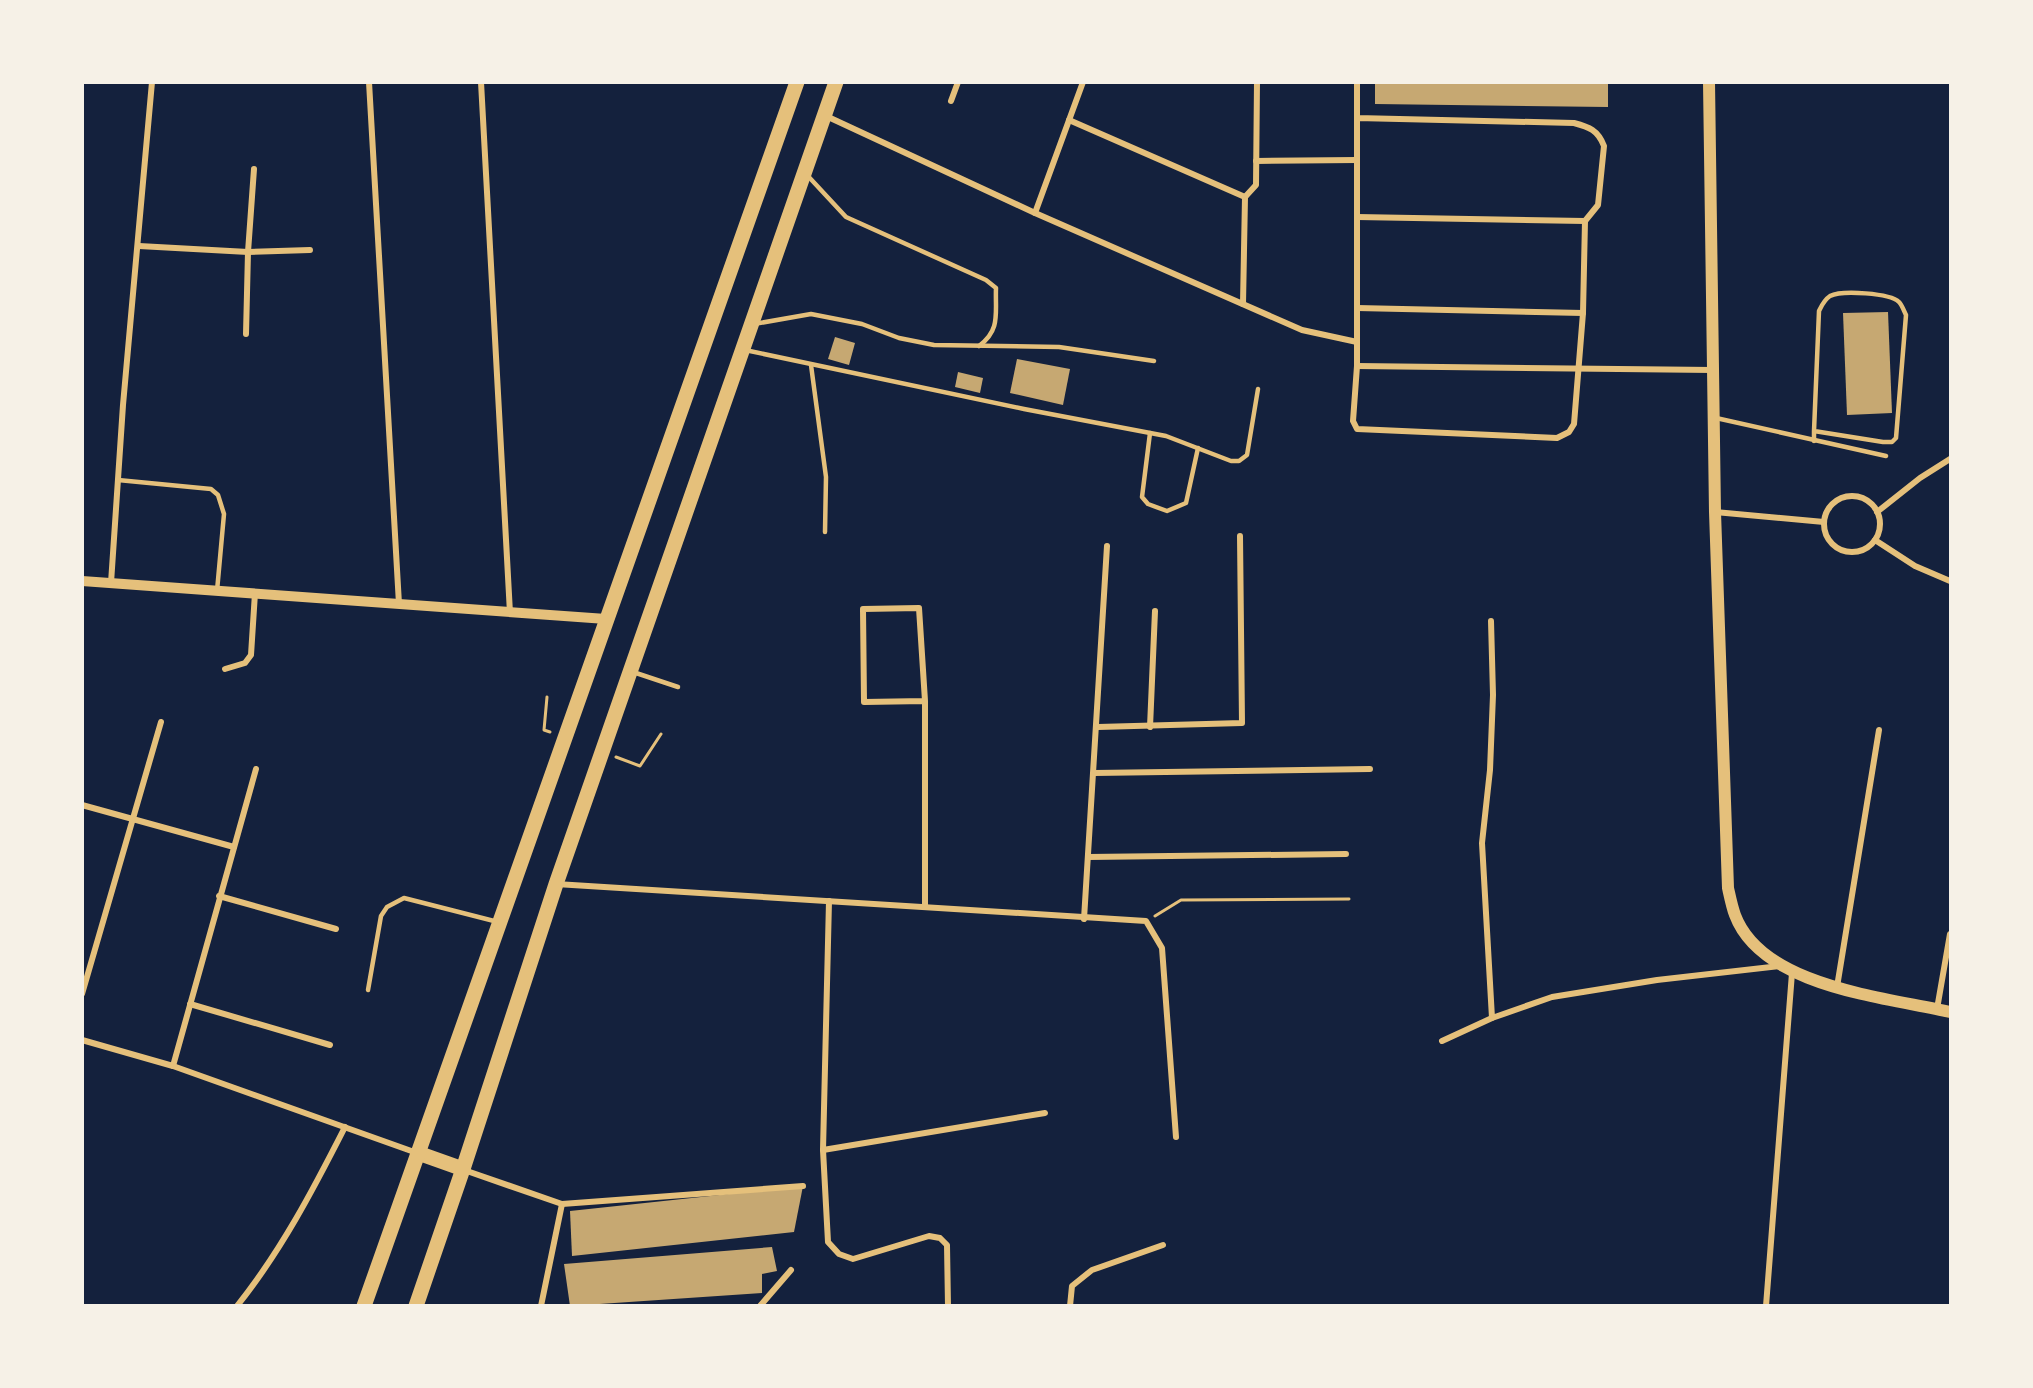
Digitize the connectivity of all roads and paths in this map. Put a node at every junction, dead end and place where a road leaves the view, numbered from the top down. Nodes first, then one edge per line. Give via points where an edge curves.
1 (152, 82) edge
2 (369, 82) edge
3 (481, 82) edge
4 (797, 82) edge
5 (836, 82) edge
6 (958, 82) edge
7 (1083, 82) edge
8 (1257, 82) edge
9 (1357, 82) edge
10 (1708, 82) edge
11 (951, 101) dead end
12 (825, 116) junction
13 (1357, 118) junction
14 (1069, 120) junction
15 (1357, 160) junction
16 (1256, 161) junction
17 (254, 169) dead end
18 (805, 173) junction
19 (1245, 197) junction
20 (1035, 213) junction
21 (1357, 217) junction
22 (1585, 221) junction
23 (139, 246) junction
24 (310, 250) dead end
25 (248, 252) junction
26 (1243, 304) junction
27 (1357, 308) junction
28 (1583, 313) junction
29 (752, 325) junction
30 (246, 334) dead end
31 (1357, 342) junction
32 (979, 346) junction
33 (743, 350) junction
34 (1154, 361) dead end
35 (810, 365) junction
36 (1357, 366) junction
37 (1580, 368) junction
38 (1713, 370) junction
39 (1258, 389) dead end
40 (1713, 417) junction
41 (1814, 431) junction
42 (1150, 433) junction
43 (1814, 441) junction
44 (1198, 448) junction
45 (1886, 456) dead end
46 (1950, 459) edge
47 (118, 480) junction
48 (1715, 512) junction
49 (1877, 512) junction
50 (1824, 522) junction
51 (825, 532) dead end
52 (1240, 536) dead end
53 (1875, 540) junction
54 (1107, 546) dead end
55 (82, 581) edge
56 (1950, 581) edge
57 (111, 582) junction
58 (217, 591) junction
59 (255, 593) junction
60 (399, 604) junction
61 (1155, 611) dead end
62 (510, 613) junction
63 (606, 619) junction
64 (1491, 621) dead end
65 (225, 669) dead end
66 (630, 671) junction
67 (678, 687) dead end
68 (547, 697) dead end
69 (925, 701) junction
70 (161, 722) dead end
71 (1098, 727) junction
72 (1150, 727) junction
73 (544, 730) dead end
74 (1879, 730) dead end
75 (661, 734) dead end
76 (640, 766) dead end
77 (256, 769) dead end
78 (1370, 769) dead end
79 (1095, 773) junction
80 (82, 805) edge
81 (133, 819) junction
82 (234, 847) junction
83 (1346, 854) dead end
84 (1088, 857) junction
85 (556, 884) junction
86 (219, 896) junction
87 (1349, 899) dead end
88 (829, 901) junction
89 (925, 906) junction
90 (1084, 919) junction
91 (1146, 921) junction
92 (499, 922) junction
93 (336, 929) dead end
94 (1950, 934) edge
95 (1781, 966) junction
96 (1792, 973) junction
97 (1837, 987) junction
98 (369, 990) dead end
99 (82, 994) edge
100 (190, 1004) junction
101 (1937, 1009) junction
102 (1950, 1012) edge
103 (1492, 1018) junction
104 (82, 1040) edge
105 (1442, 1041) dead end
106 (330, 1045) dead end
107 (173, 1066) junction
108 (1045, 1113) dead end
109 (345, 1127) junction
110 (1176, 1137) dead end
111 (823, 1150) junction
112 (418, 1153) junction
113 (463, 1169) junction
114 (803, 1186) dead end
115 (562, 1204) junction
116 (1163, 1245) dead end
117 (792, 1270) dead end
118 (237, 1305) edge
119 (364, 1305) edge
120 (416, 1305) edge
121 (541, 1305) edge
122 (760, 1305) edge
123 (948, 1305) edge
124 (1070, 1305) edge
125 (1766, 1305) edge

1 - 23 street
2 - 60 street
3 - 62 street
4 - 63 main road
5 - 12 main road
6 - 11 street
7 - 14 street
8 - 16 street
9 - 13 street
10 - 38 main road
12 - 18 main road
12 - 20 street
13 - 15 street
13 - 22 street via 1574,123 1595,130 1604,146 1598,205
14 - 19 street
14 - 20 street
15 - 16 street
15 - 21 street
16 - 19 street via 1256,184
17 - 25 street
18 - 29 main road
18 - 32 lane via 846,218 986,280 996,288 995,329
19 - 26 street
20 - 26 street
21 - 22 street
21 - 27 street
22 - 28 street
23 - 25 street
23 - 47 street
24 - 25 street
25 - 30 street
26 - 31 street via 1302,330
27 - 28 street
27 - 31 street
28 - 37 street
29 - 32 lane via 812,314 933,345
29 - 33 main road
31 - 36 street
32 - 34 lane via 1059,347
33 - 35 lane
33 - 66 main road
35 - 42 lane
35 - 51 lane via 826,477
36 - 37 street
36 - 37 street via 1353,421 1358,429 1557,438 1574,424
37 - 38 street
38 - 40 main road
39 - 44 lane via 1247,455 1230,461
40 - 43 lane
40 - 48 main road
41 - 41 lane via 1819,311 1823,302 1832,295 1848,293 1886,296 1898,301 1906,315 1896,438 1883,442
41 - 43 lane
42 - 44 lane
42 - 44 lane via 1142,497 1167,512 1186,503
43 - 45 lane
46 - 49 street
47 - 57 street
47 - 58 lane via 211,489 218,495 224,514
48 - 50 street
48 - 95 main road via 1728,888 1735,917 1749,939
49 - 50 street via 1865,499 1847,496 1831,505
49 - 53 street via 1880,522
50 - 53 street via 1828,540 1842,551 1860,551
52 - 72 street via 1242,723
53 - 56 street via 1915,566
54 - 71 street
55 - 57 street
57 - 58 street
58 - 59 street
59 - 60 street
59 - 65 street via 251,655 245,663
60 - 62 street
61 - 72 street
62 - 63 street
63 - 92 main road
64 - 103 street via 1490,770 1482,843
66 - 67 lane
66 - 85 main road
68 - 73 path
69 - 69 street via 864,702 863,609 919,608
69 - 89 street
70 - 81 street
71 - 72 street
71 - 79 street
74 - 97 street
75 - 76 path
77 - 82 street
78 - 79 street
79 - 84 street
80 - 81 street
81 - 82 street
81 - 99 street
82 - 86 street
83 - 84 street
84 - 90 street
85 - 88 street
85 - 113 main road
86 - 93 street
86 - 100 street
87 - 91 path via 1181,900
88 - 89 street
88 - 111 street
89 - 90 street
90 - 91 street
91 - 110 street via 1162,948
92 - 98 lane via 404,898 395,902 381,916
92 - 112 main road
94 - 101 street
95 - 96 main road
95 - 103 street via 1552,997
96 - 97 main road
96 - 125 street
97 - 101 main road
100 - 106 street
100 - 107 street
101 - 102 main road
103 - 105 street
104 - 107 street
107 - 109 street
108 - 111 street
109 - 112 street
109 - 118 street via 306,1204 260,1277
111 - 123 street via 828,1242 839,1254 853,1259 928,1236 940,1238 947,1245
112 - 113 main road
112 - 119 main road
113 - 115 street
113 - 120 main road
114 - 115 street
115 - 121 street
116 - 124 street via 1092,1270 1072,1286
117 - 122 street

